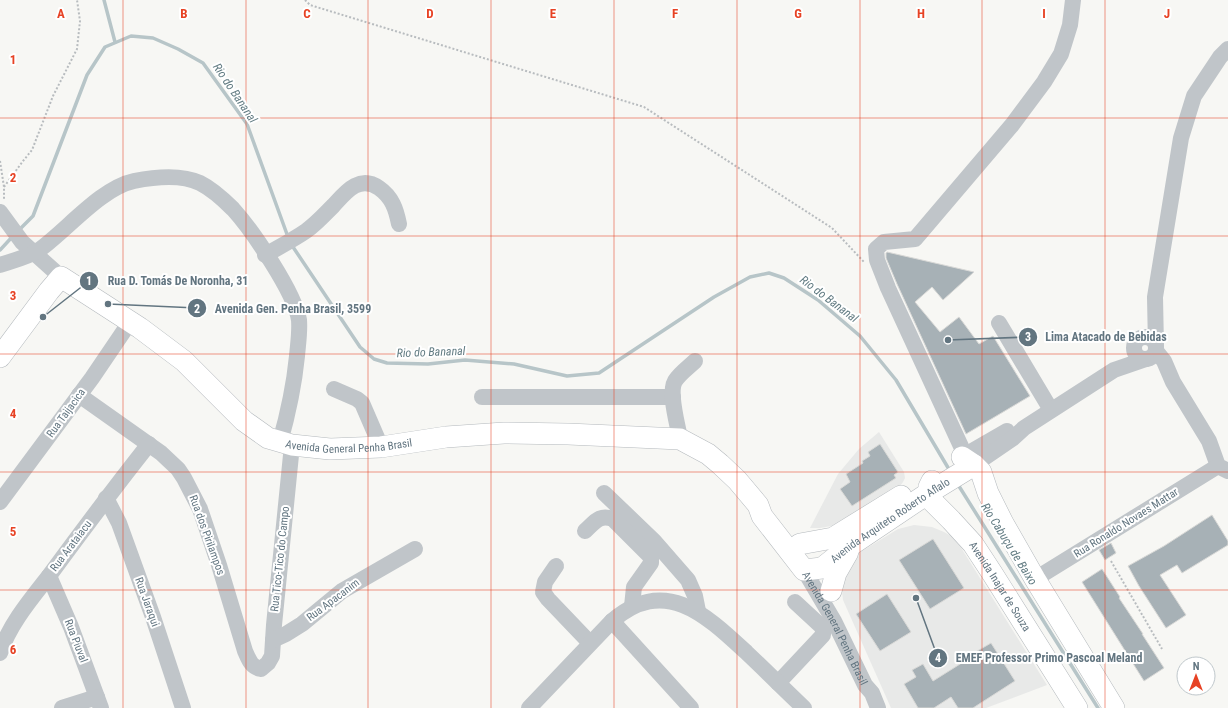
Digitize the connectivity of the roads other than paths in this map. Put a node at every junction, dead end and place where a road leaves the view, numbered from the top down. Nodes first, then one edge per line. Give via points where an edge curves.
1 (1073, 0) edge
2 (1228, 48) edge
3 (2, 215) edge
4 (399, 224) dead end
5 (271, 252) junction
6 (34, 253) junction
7 (0, 265) edge
8 (61, 278) junction
9 (130, 322) junction
10 (999, 323) dead end
11 (1148, 350) junction
12 (0, 357) edge
13 (695, 361) dead end
14 (334, 389) dead end
15 (79, 395) junction
16 (482, 397) dead end
17 (672, 397) junction
18 (1051, 410) junction
19 (680, 439) junction
20 (149, 444) junction
21 (286, 444) junction
22 (381, 447) junction
23 (965, 461) junction
24 (1223, 468) edge
25 (939, 479) junction
26 (604, 493) dead end
27 (106, 498) junction
28 (0, 502) edge
29 (952, 520) junction
30 (887, 521) junction
31 (585, 531) dead end
32 (848, 538) junction
33 (793, 542) junction
34 (416, 549) dead end
35 (556, 566) dead end
36 (811, 570) junction
37 (49, 576) junction
38 (1035, 580) junction
39 (830, 591) junction
40 (795, 602) dead end
41 (632, 606) junction
42 (698, 611) junction
43 (612, 621) junction
44 (273, 640) junction
45 (590, 643) junction
46 (0, 653) edge
47 (261, 669) joint
48 (778, 683) junction
49 (872, 692) junction
50 (99, 702) edge
51 (62, 708) edge
52 (183, 708) edge
53 (529, 708) edge
54 (691, 708) edge
55 (804, 708) edge
56 (878, 708) edge
57 (1077, 708) edge
58 (1114, 708) edge

1 - 23 street via 1070,25 1061,54 1012,125 915,239 884,242 876,249 877,260 888,288
2 - 11 street via 1194,96 1181,138
3 - 6 street, Avenida General Penha Brasil via 22,242
4 - 5 street via 397,212 384,192 366,183 357,184 348,189 306,232
5 - 6 street, Rua Tico-Tico do Campo via 234,210 211,190 186,179 149,178 117,188
5 - 21 street, Rua Tico-Tico do Campo via 299,319
6 - 7 street, Rua Tico-Tico do Campo
6 - 8 street, Avenida General Penha Brasil
8 - 9 main road, Avenida General Penha Brasil
8 - 12 main road
9 - 15 street, Rua Taijacica
9 - 21 main road, Avenida General Penha Brasil via 184,361 244,422 268,438
10 - 18 street
11 - 18 street
11 - 24 street via 1164,361 1173,382
13 - 17 street via 675,381
14 - 22 street via 362,403
15 - 20 street, Rua dos Pirilampos
15 - 28 street, Rua Taijacica
16 - 17 street
17 - 19 street
18 - 23 street via 1012,439
19 - 22 main road, Avenida General Penha Brasil via 504,433 446,437
19 - 33 main road, Avenida General Penha Brasil via 708,454 720,464 758,505 762,516
20 - 27 street, Rua Arataiacu
20 - 47 street, Rua dos Pirilampos via 178,469 191,489 200,509 245,651 250,663
21 - 22 main road, Avenida General Penha Brasil via 330,449
21 - 44 street, Rua Tico-Tico do Campo
23 - 25 main road, Avenida Arquiteto Roberto Aflalo
23 - 38 main road via 981,472 1003,523
24 - 38 street, Rua Ronaldo Novaes Mattar
25 - 29 main road, Avenida Inajar de Souza via 931,500
25 - 30 main road, Avenida Arquiteto Roberto Aflalo
25 - 32 main road, Avenida Arquiteto Roberto Aflalo
26 - 42 street via 654,541 688,580 693,588
27 - 37 street, Rua Arataiacu
27 - 52 street, Rua Jaraqui via 119,523
29 - 30 main road via 943,521 918,515 897,517
29 - 57 main road, Avenida Inajar de Souza via 973,544
30 - 32 main road, Avenida Arquiteto Roberto Aflalo
31 - 41 street via 601,517 606,516 651,558 651,562 634,587
32 - 33 main road, Avenida Arquiteto Roberto Aflalo
32 - 36 main road, Avenida Arquiteto Roberto Aflalo via 828,564
32 - 39 main road
33 - 36 main road, Avenida General Penha Brasil
34 - 44 street, Rua Apacanim via 342,591 302,624
35 - 45 street via 545,582 543,592
36 - 39 street, Avenida General Penha Brasil
36 - 49 street, Avenida General Penha Brasil via 865,685
37 - 46 street, Rua Arataiacu via 13,626
37 - 50 street, Rua Piuval
38 - 58 main road
39 - 49 street, Avenida General Penha Brasil via 872,682
40 - 48 street via 822,627 823,635
41 - 42 street via 662,600
41 - 43 street
42 - 48 street
43 - 45 street
43 - 54 street
44 - 47 street, Rua Tico-Tico do Campo via 272,656
45 - 53 street
48 - 55 street
49 - 56 street, Avenida General Penha Brasil
50 - 51 street

